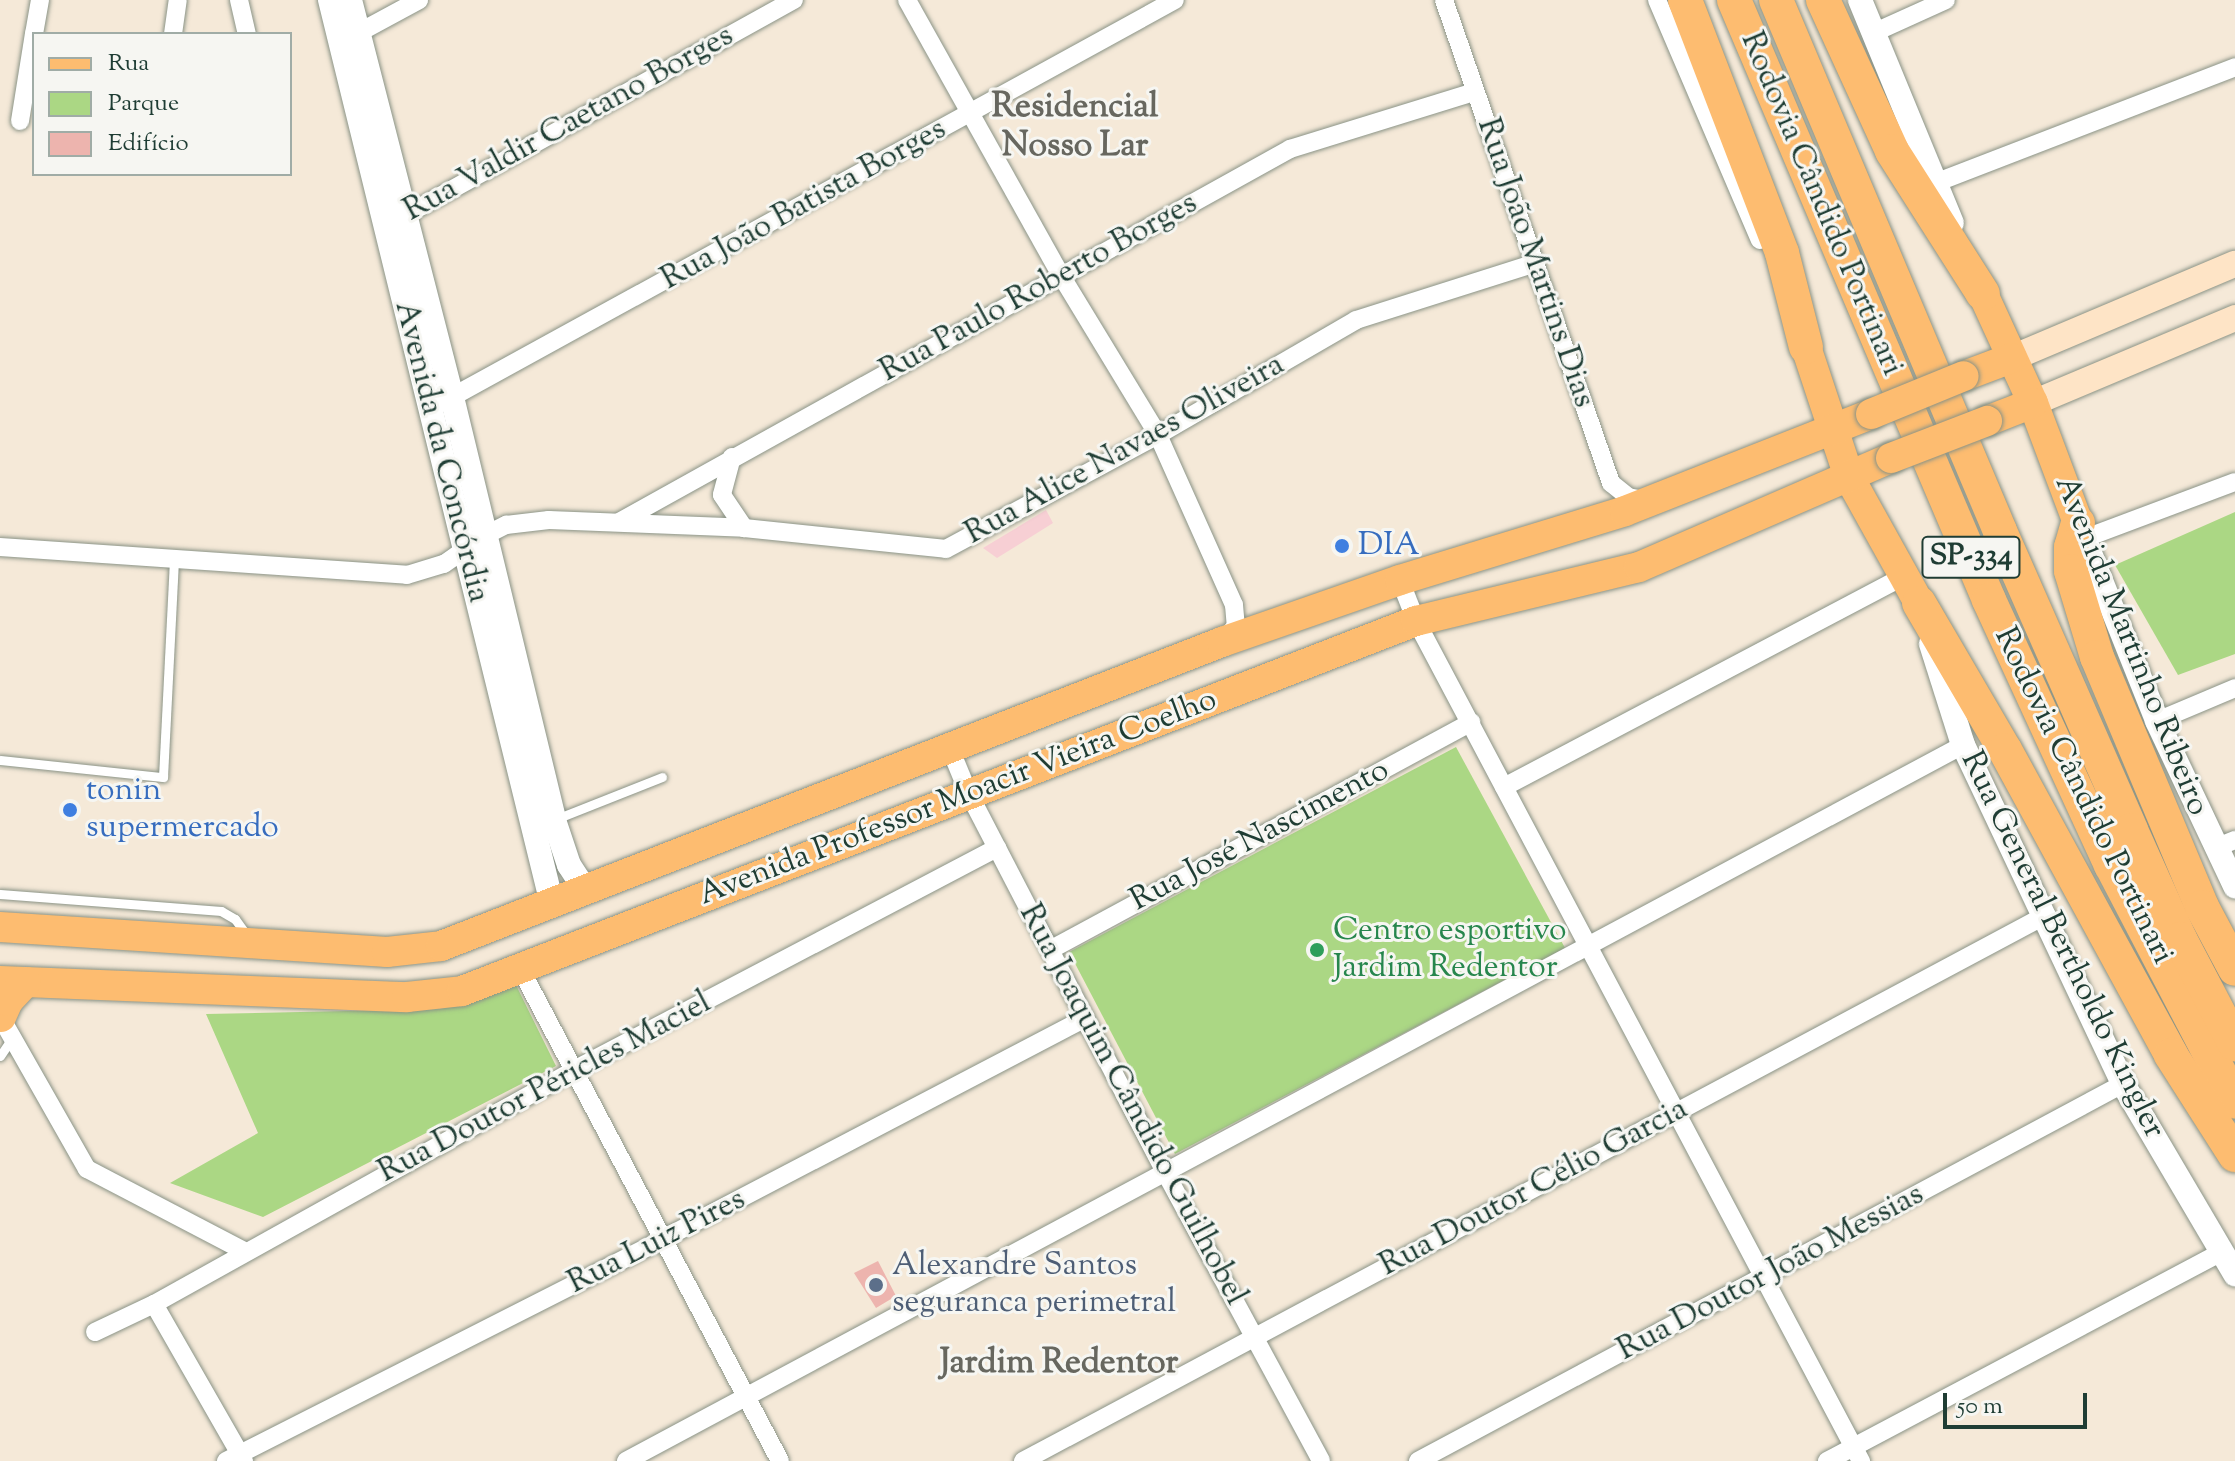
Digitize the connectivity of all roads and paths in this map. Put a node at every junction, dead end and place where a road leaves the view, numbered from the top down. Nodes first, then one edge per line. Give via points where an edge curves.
1 (40, 0) edge
2 (178, 0) edge
3 (239, 0) edge
4 (330, 0) edge
5 (350, 0) edge
6 (419, 0) edge
7 (794, 0) edge
8 (907, 0) edge
9 (1175, 0) edge
10 (1444, 0) edge
11 (1657, 0) edge
12 (1685, 0) edge
13 (1734, 0) edge
14 (1776, 0) edge
15 (1823, 0) edge
16 (1860, 0) edge
17 (1946, 0) edge
18 (34, 32) edge
19 (173, 32) edge
20 (247, 32) edge
21 (1873, 33) junction
22 (349, 38) junction
23 (32, 46) edge
24 (2235, 67) edge
25 (1474, 92) junction
26 (971, 115) junction
27 (20, 121) dead end
28 (1924, 184) junction
29 (394, 221) junction
30 (1536, 263) junction
31 (2235, 264) edge
32 (1062, 277) junction
33 (1983, 294) joint
34 (2235, 318) edge
35 (1806, 347) junction
36 (2012, 358) junction
37 (442, 402) junction
38 (2033, 403) junction
39 (1832, 431) junction
40 (1158, 435) junction
41 (732, 457) junction
42 (1849, 477) junction
43 (2235, 482) edge
44 (1651, 501) junction
45 (619, 522) junction
46 (744, 528) junction
47 (2081, 531) junction
48 (475, 543) junction
49 (0, 547) edge
50 (174, 557) junction
51 (1400, 580) junction
52 (1911, 590) junction
53 (1416, 621) junction
54 (1222, 642) junction
55 (2235, 688) edge
56 (2157, 721) junction
57 (1471, 722) junction
58 (1963, 745) junction
59 (949, 746) junction
60 (0, 760) edge
61 (662, 777) dead end
62 (1504, 787) junction
63 (968, 792) junction
64 (544, 824) junction
65 (2225, 844) edge
66 (997, 848) junction
67 (2235, 886) edge
68 (585, 890) junction
69 (0, 894) edge
70 (552, 904) junction
71 (2046, 915) junction
72 (0, 927) edge
73 (491, 928) junction
74 (581, 945) junction
75 (253, 946) junction
76 (1587, 946) junction
77 (1050, 950) junction
78 (520, 968) junction
79 (2235, 969) edge
80 (13, 981) edge
81 (1085, 1018) junction
82 (4, 1024) edge
83 (2235, 1044) edge
84 (0, 1056) edge
85 (574, 1070) junction
86 (2123, 1084) junction
87 (2235, 1102) edge
88 (1674, 1113) junction
89 (2235, 1155) edge
90 (1165, 1172) junction
91 (661, 1240) junction
92 (246, 1252) junction
93 (2221, 1252) junction
94 (2235, 1274) edge
95 (1762, 1278) junction
96 (154, 1304) junction
97 (95, 1332) dead end
98 (1255, 1337) junction
99 (746, 1397) junction
100 (1857, 1454) edge
101 (237, 1458) edge
102 (626, 1461) edge
103 (780, 1461) edge
104 (1023, 1461) edge
105 (1321, 1461) edge
106 (1418, 1461) edge
107 (1827, 1461) edge

1 - 18 street
2 - 19 street
3 - 20 street
4 - 22 street, Avenida da Concórdia
5 - 22 street, Avenida da Concórdia
6 - 22 street
7 - 29 street, Rua Valdir Caetano Borges
8 - 26 street
9 - 26 street, Rua João Batista Borges
10 - 25 street, Rua João Martins Dias
11 - 35 street
12 - 35 highway via 1782,253
13 - 87 highway, Rodovia Cândido Portinari / SP-334 via 1989,600 2111,865
14 - 83 highway, Rodovia Cândido Portinari / SP-334 via 2100,759 2180,939
15 - 28 highway via 1892,151
16 - 21 street
17 - 21 street
21 - 28 street
22 - 29 street, Avenida da Concórdia
23 - 27 street
24 - 28 street
25 - 30 street, Rua João Martins Dias
25 - 32 street, Rua Paulo Roberto Borges via 1290,149
26 - 32 street
26 - 37 street, Rua João Batista Borges
28 - 33 highway
29 - 37 street, Avenida da Concórdia
30 - 40 street, Rua Alice Navaes Oliveira via 1356,320
30 - 44 street, Rua João Martins Dias via 1611,483 1628,497
31 - 36 main road
32 - 40 street
32 - 41 street, Rua Paulo Roberto Borges
33 - 36 main road, Avenida Martinho Ribeiro
34 - 38 main road
35 - 39 main road
36 - 38 main road, Avenida Martinho Ribeiro
36 - 39 main road, Avenida Professor Moacir Vieira Coelho, bridge
37 - 48 street, Avenida da Concórdia
38 - 42 main road, Avenida Professor Moacir Vieira Coelho, bridge
38 - 47 main road, Avenida Martinho Ribeiro
39 - 42 main road
39 - 44 main road, Avenida Professor Moacir Vieira Coelho
40 - 46 street, Rua Alice Navaes Oliveira via 946,549
40 - 54 street via 1234,605 1236,626
41 - 45 street, Rua Paulo Roberto Borges
41 - 46 street via 722,495
42 - 52 main road
42 - 53 main road, Avenida Professor Moacir Vieira Coelho via 1639,567
43 - 47 street
44 - 51 main road, Avenida Professor Moacir Vieira Coelho
45 - 46 street, Rua Alice Navaes Oliveira
45 - 48 street, Rua Alice Navaes Oliveira via 525,521
47 - 56 street, Avenida Martinho Ribeiro
47 - 79 highway via 2071,547 2071,571 2097,657 2202,907
48 - 50 street, Rua Alice Navaes Oliveira via 444,564 407,575
48 - 64 street, Avenida da Concórdia
49 - 50 street, Rua Alice Navaes Oliveira
50 - 60 lane via 163,777
51 - 53 street
51 - 54 main road, Avenida Professor Moacir Vieira Coelho
52 - 58 street, Rua General Bertholdo Kingler
52 - 62 street
52 - 89 highway via 2171,1055
53 - 57 street
53 - 63 main road, Avenida Professor Moacir Vieira Coelho
54 - 59 main road, Avenida Professor Moacir Vieira Coelho
55 - 56 street
56 - 65 street, Avenida Martinho Ribeiro
57 - 62 street
57 - 77 street, Rua José Nascimento
58 - 71 street, Rua General Bertholdo Kingler
58 - 76 street
59 - 63 street, Rua Joaquim Cândido Guilhobel
59 - 68 main road, Avenida Professor Moacir Vieira Coelho
61 - 64 lane
62 - 76 street
63 - 66 street, Rua Joaquim Cândido Guilhobel
63 - 74 main road, Avenida Professor Moacir Vieira Coelho
64 - 68 street, Avenida da Concórdia
64 - 70 street, Avenida da Concórdia
65 - 67 street, Avenida Martinho Ribeiro
66 - 77 street, Rua Joaquim Cândido Guilhobel
66 - 85 street, Rua Doutor Péricles Maciel
68 - 70 main road, Avenida Professor Moacir Vieira Coelho
69 - 75 lane via 221,911 235,919
70 - 73 main road, Avenida Professor Moacir Vieira Coelho
70 - 74 main road via 560,926
71 - 86 street, Rua General Bertholdo Kingler
71 - 88 street, Rua Doutor Célio Garcia
72 - 75 main road, Avenida Professor Moacir Vieira Coelho
73 - 75 main road, Avenida Professor Moacir Vieira Coelho via 416,951
73 - 78 main road
74 - 78 main road, Avenida Professor Moacir Vieira Coelho
76 - 88 street
76 - 90 street
77 - 81 street, Rua Joaquim Cândido Guilhobel
78 - 80 main road, Avenida Professor Moacir Vieira Coelho via 434,996
78 - 85 street
80 - 82 main road
81 - 90 street, Rua Joaquim Cândido Guilhobel
81 - 91 street, Rua Luiz Pires
82 - 84 lane
82 - 92 street via 87,1169
85 - 91 street
85 - 92 street, Rua Doutor Péricles Maciel
86 - 93 street, Rua General Bertholdo Kingler
86 - 95 street, Rua Doutor João Messias
88 - 95 street
88 - 98 street, Rua Doutor Célio Garcia
90 - 98 street, Rua Joaquim Cândido Guilhobel
90 - 99 street
91 - 99 street
91 - 101 street, Rua Luiz Pires
92 - 96 street, Rua Doutor Péricles Maciel
93 - 94 street, Rua General Bertholdo Kingler
93 - 100 street
95 - 100 street
95 - 106 street, Rua Doutor João Messias
96 - 97 street, Rua Doutor Péricles Maciel
96 - 101 street
98 - 104 street, Rua Doutor Célio Garcia
98 - 105 street, Rua Joaquim Cândido Guilhobel
99 - 102 street
99 - 103 street
100 - 107 street

